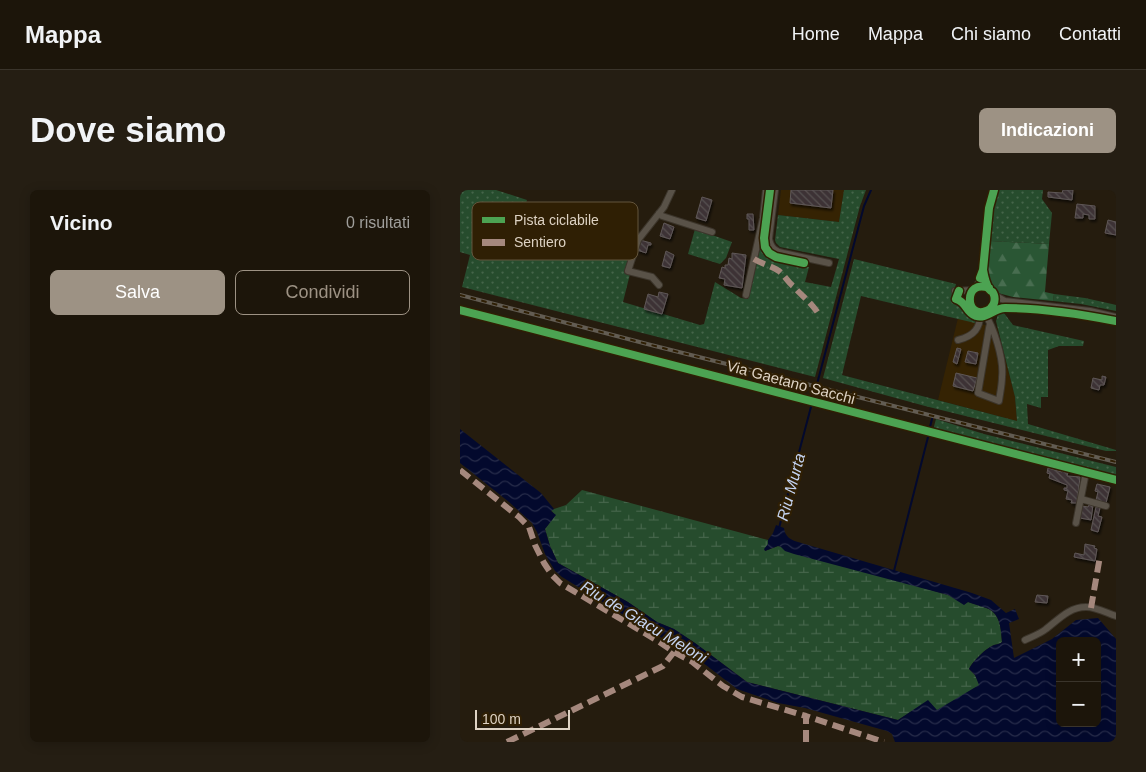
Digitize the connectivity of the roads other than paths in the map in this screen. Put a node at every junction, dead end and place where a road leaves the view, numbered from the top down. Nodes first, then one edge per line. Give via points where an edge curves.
1 (672, 190) edge
2 (766, 190) edge
3 (775, 190) edge
4 (994, 190) edge
5 (659, 213) junction
6 (712, 232) dead end
7 (638, 240) edge
8 (632, 260) edge
9 (829, 263) dead end
10 (982, 270) junction
11 (659, 285) dead end
12 (975, 289) junction
13 (991, 291) junction
14 (746, 295) dead end
15 (969, 301) junction
16 (1005, 301) junction
17 (994, 305) junction
18 (460, 310) edge
19 (982, 312) junction
20 (1116, 317) edge
21 (990, 324) junction
22 (958, 340) dead end
23 (1086, 472) junction
24 (1116, 480) edge
25 (1081, 499) junction
26 (1106, 506) dead end
27 (1076, 523) dead end
28 (1116, 616) edge
29 (1025, 640) dead end

1 - 5 street
2 - 14 street
3 - 9 street via 771,246 783,253
4 - 10 street
5 - 6 street
5 - 7 street
8 - 11 street via 628,271 652,277
10 - 12 street
10 - 13 street
12 - 13 street via 981,286
12 - 15 street
12 - 15 street via 955,292
13 - 16 street
13 - 17 street via 995,297
15 - 19 street via 973,308
16 - 17 street
16 - 20 street
17 - 19 street
18 - 23 street, Via Gaetano Sacchi
19 - 21 street
19 - 22 street via 977,328 966,338
21 - 21 street via 978,394 999,401 1001,357
23 - 24 street, Via Gaetano Sacchi
23 - 25 street
25 - 26 street
25 - 27 street
28 - 29 street via 1084,607 1056,619

